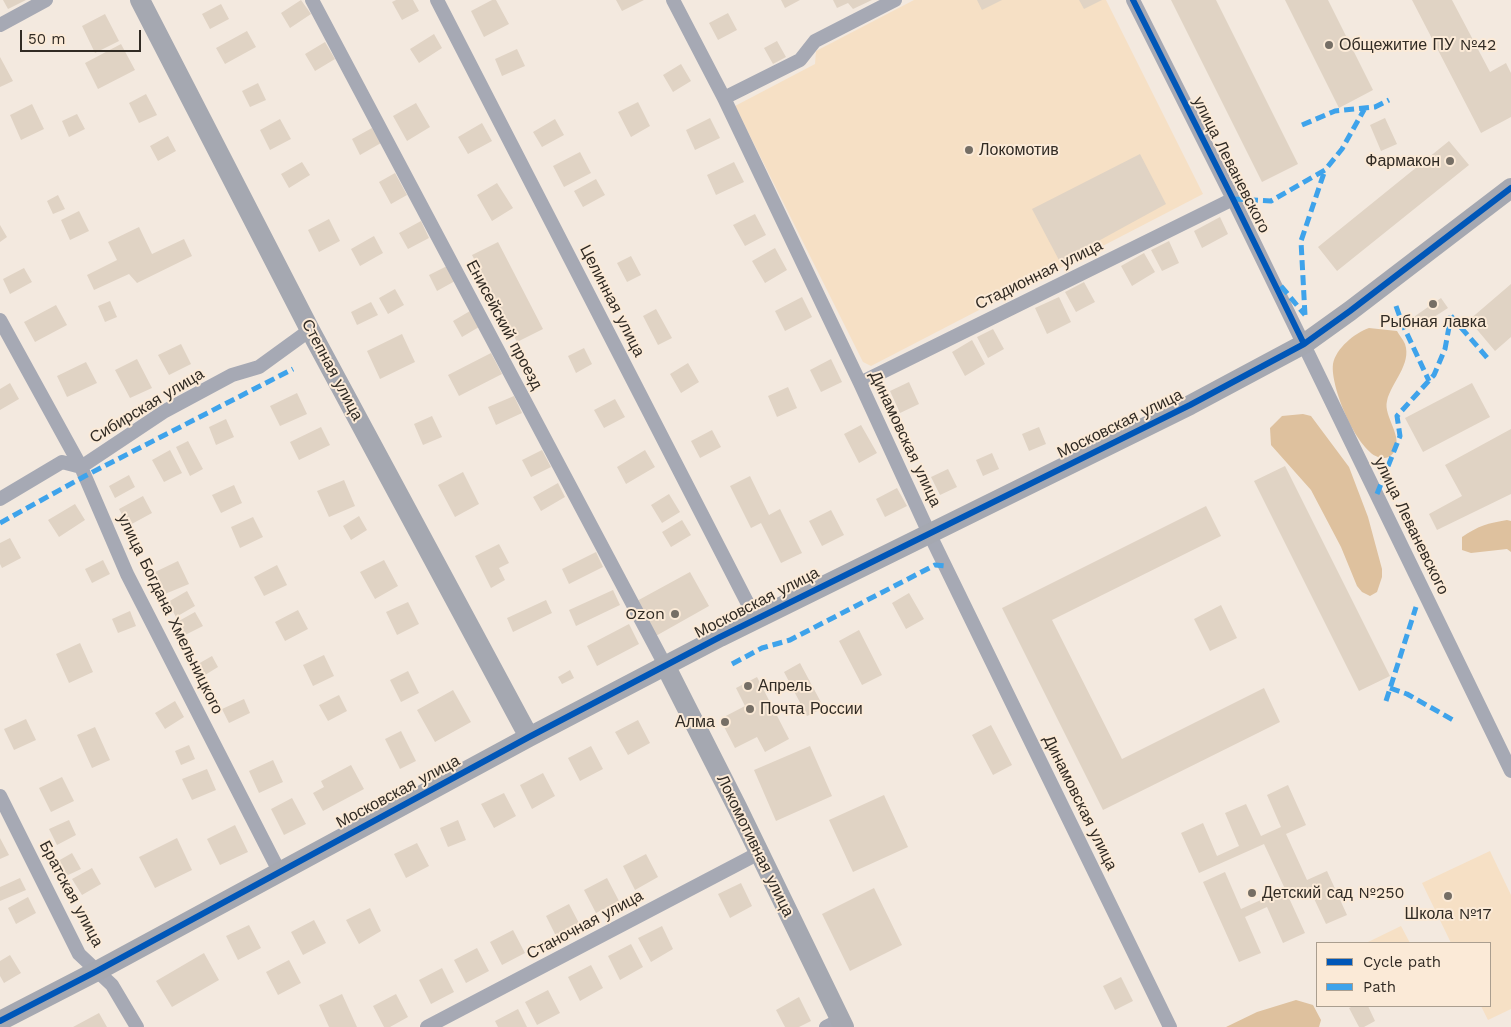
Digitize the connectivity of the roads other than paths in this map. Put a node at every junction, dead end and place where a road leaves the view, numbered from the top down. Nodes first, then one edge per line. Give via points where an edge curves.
1 (46, 0) edge
2 (140, 0) edge
3 (312, 0) edge
4 (436, 0) edge
5 (673, 0) edge
6 (895, 0) edge
7 (1133, 0) edge
8 (0, 25) edge
9 (724, 98) junction
10 (1511, 188) edge
11 (1233, 199) junction
12 (0, 320) edge
13 (310, 330) junction
14 (1304, 344) junction
15 (860, 383) junction
16 (81, 466) junction
17 (0, 500) edge
18 (929, 533) junction
19 (757, 618) junction
20 (665, 666) junction
21 (528, 736) junction
22 (1511, 771) edge
23 (0, 796) edge
24 (759, 853) junction
25 (279, 871) junction
26 (97, 971) junction
27 (0, 1022) edge
28 (837, 1025) edge
29 (137, 1027) edge
30 (427, 1027) edge
31 (1170, 1027) edge

1 - 8 street
2 - 13 street, Степная улица
3 - 20 street, Енисейский проезд
4 - 19 street, Целинная улица
5 - 9 street, Динамовская улица
6 - 9 street via 815,41 800,60
7 - 11 street, улица Леваневского
9 - 15 street, Динамовская улица
10 - 14 street, Московская улица
11 - 14 street, улица Леваневского
11 - 15 street, Стадионная улица
12 - 16 street, улица Богдана Хмельницкого
13 - 16 street, Сибирская улица via 259,367 232,375 165,411
13 - 21 street, Степная улица
14 - 18 street, Московская улица via 1190,405
14 - 22 street, улица Леваневского
15 - 18 street, Динамовская улица
16 - 17 street, Сибирская улица via 62,462
16 - 25 street, улица Богдана Хмельницкого via 127,574
18 - 19 street, Московская улица
18 - 31 street, Динамовская улица
19 - 20 street, Московская улица
20 - 21 street, Московская улица
20 - 24 street, Локомотивная улица
21 - 25 street, Московская улица
23 - 26 street, Братская улица via 79,954
24 - 28 street, Локомотивная улица
24 - 30 street, Станочная улица
25 - 26 street, Московская улица
26 - 27 street, Московская улица
26 - 29 street, Братская улица via 112,985

